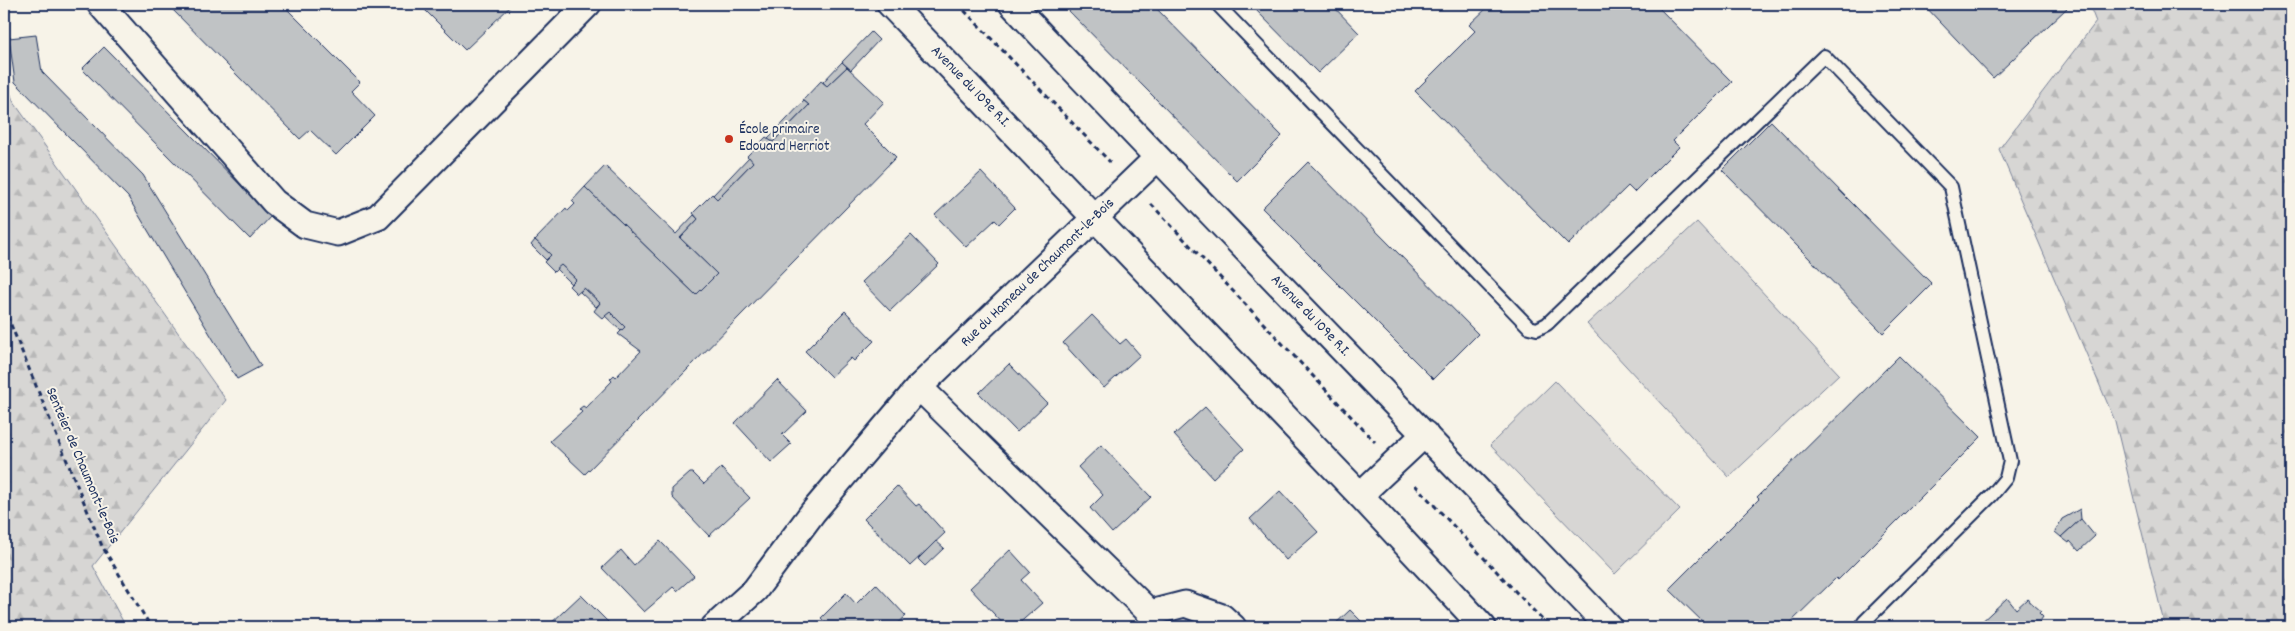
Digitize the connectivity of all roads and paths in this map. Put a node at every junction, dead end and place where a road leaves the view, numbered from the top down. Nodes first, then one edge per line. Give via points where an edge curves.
1 (100, 4) edge
2 (588, 4) edge
3 (890, 4) edge
4 (958, 4) edge
5 (1012, 4) edge
6 (1217, 4) edge
7 (1157, 158) junction
8 (1131, 183) junction
9 (1094, 217) junction
10 (4, 308) edge
11 (919, 387) junction
12 (1425, 434) junction
13 (1394, 462) junction
14 (1360, 495) junction
15 (1148, 620) edge
16 (151, 627) edge
17 (714, 627) edge
18 (1232, 627) edge
19 (1483, 627) edge
20 (1549, 627) edge
21 (1609, 627) edge
22 (1869, 627) edge

1 - 2 street via 274,202 305,225 338,233 378,217
3 - 9 street, Avenue du 109e R.I.
4 - 8 path
5 - 7 street, Avenue du 109e R.I.
6 - 22 lane via 1529,327 1537,328 1547,324 1824,56 1951,187 2010,461 2006,478 1992,495 1864,622
7 - 8 street, Rue du Hameau de Chaumont-le-Bois
7 - 12 street, Avenue du 109e R.I.
8 - 9 street, Rue du Hameau de Chaumont-le-Bois
8 - 13 path
9 - 11 street, Rue du Hameau de Chaumont-le-Bois
9 - 14 street, Avenue du 109e R.I.
10 - 16 path, Senteier de Chaumont-le-Bois via 102,546
11 - 15 street
11 - 17 street, Rue du Hameau de Chaumont-le-Bois via 813,512 755,590
12 - 13 street
12 - 21 street, Avenue du 109e R.I.
13 - 14 street
13 - 20 path
14 - 19 street, Avenue du 109e R.I.
15 - 18 street via 1185,604 1222,617

